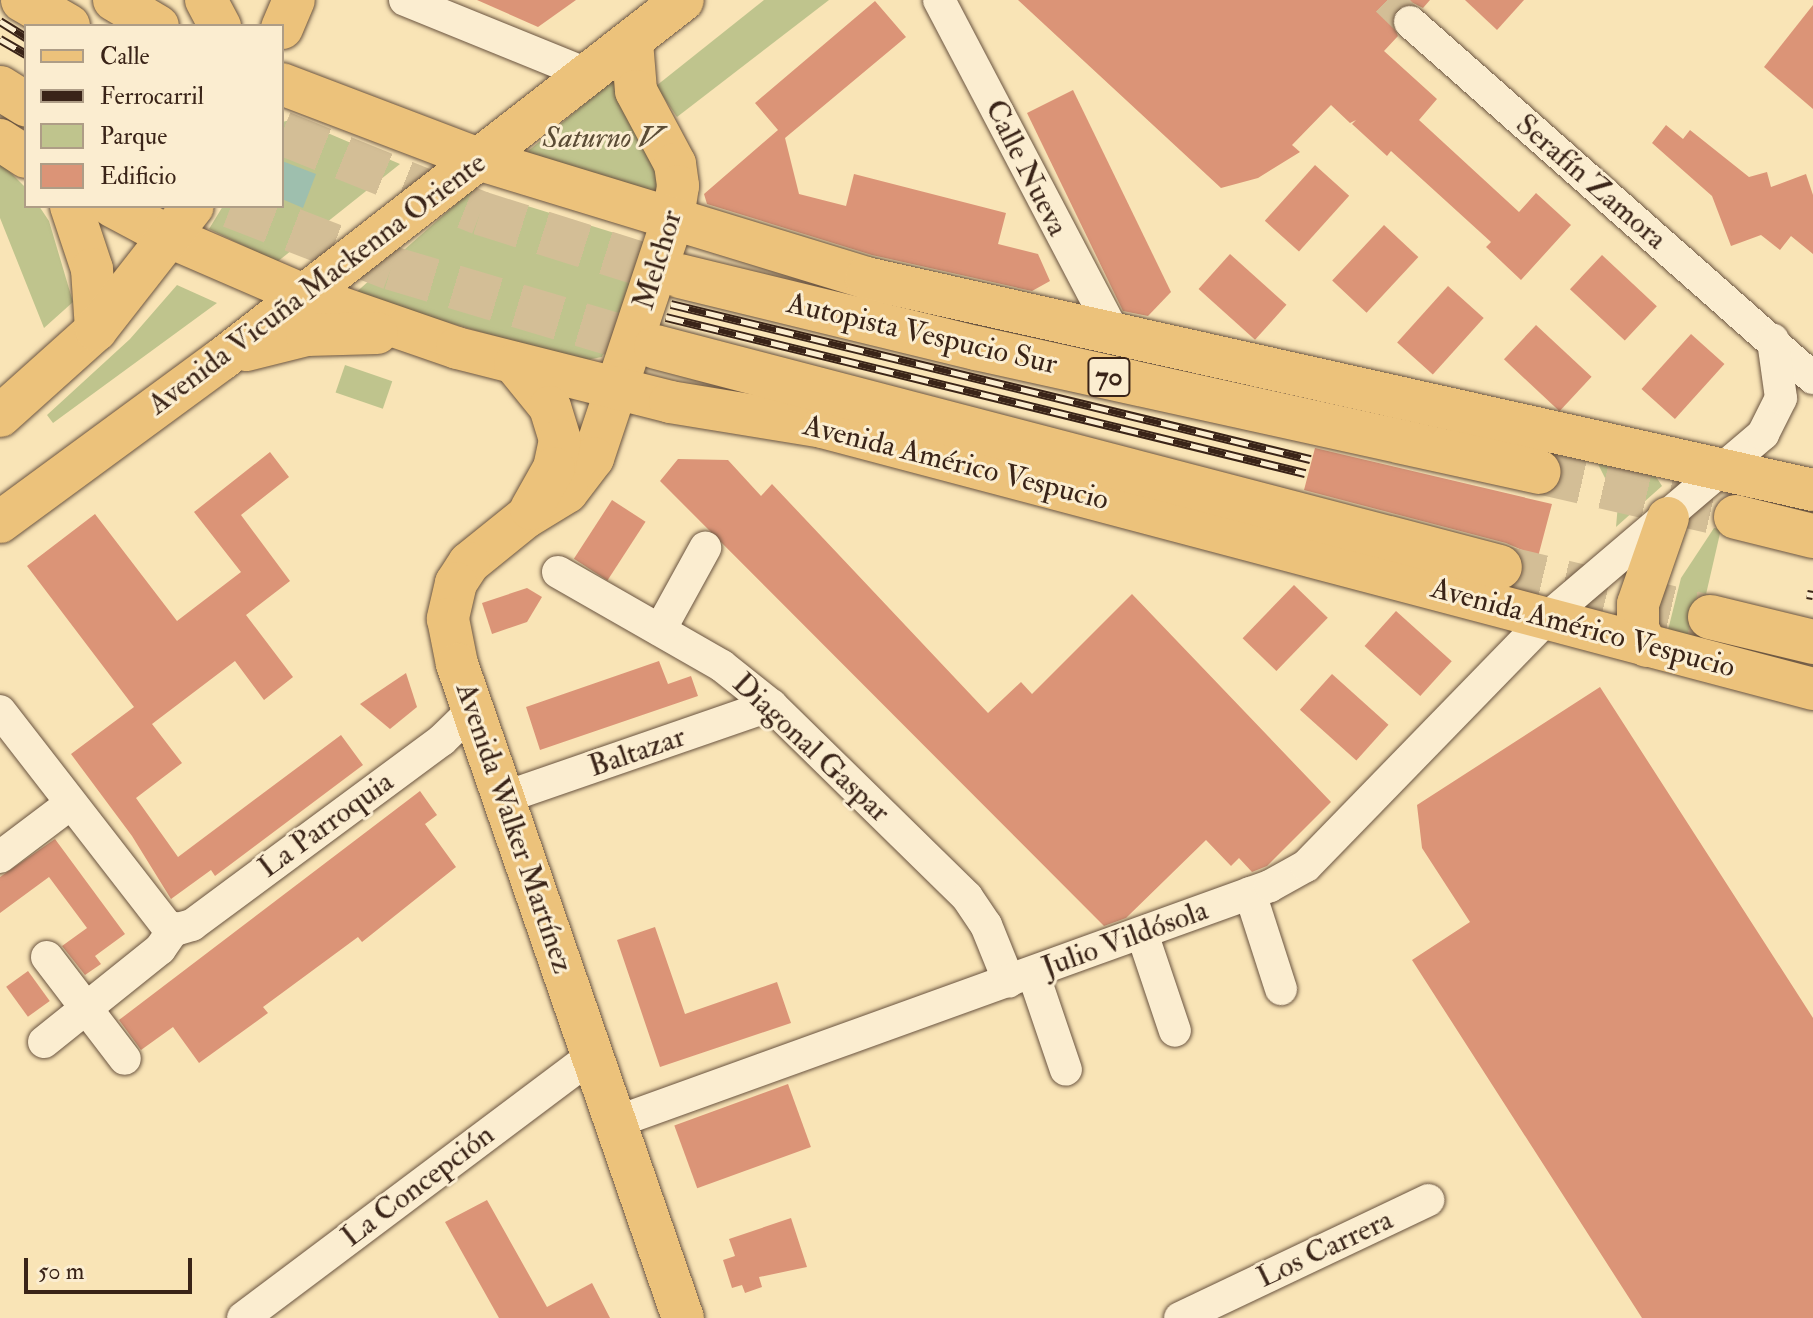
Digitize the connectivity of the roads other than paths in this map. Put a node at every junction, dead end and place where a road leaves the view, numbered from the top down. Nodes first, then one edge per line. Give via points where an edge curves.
1 (23, 0) edge
2 (114, 0) edge
3 (206, 0) edge
4 (294, 0) edge
5 (405, 0) edge
6 (646, 0) edge
7 (683, 0) edge
8 (939, 0) edge
9 (1410, 22) tunnel mouth
10 (65, 24) edge
11 (155, 24) edge
12 (219, 24) edge
13 (284, 24) edge
14 (632, 42) junction
15 (590, 75) junction
16 (284, 85) edge
17 (0, 88) edge
18 (24, 103) edge
19 (0, 140) edge
20 (24, 156) edge
21 (481, 160) junction
22 (72, 208) edge
23 (121, 208) edge
24 (183, 222) edge
25 (672, 222) junction
26 (680, 276) tunnel mouth
27 (304, 295) junction
28 (96, 330) junction
29 (410, 333) junction
30 (1114, 334) junction
31 (1773, 340) junction
32 (656, 347) tunnel mouth
33 (222, 359) junction
34 (515, 364) junction
35 (1813, 378) edge
36 (616, 390) junction
37 (670, 402) junction
38 (0, 416) edge
39 (1722, 470) junction
40 (1539, 472) tunnel mouth
41 (1813, 490) edge
42 (541, 509) junction
43 (1736, 517) tunnel mouth
44 (1668, 518) junction
45 (0, 522) edge
46 (1813, 536) edge
47 (705, 548) dead end
48 (1500, 567) tunnel mouth
49 (558, 572) dead end
50 (1710, 617) tunnel mouth
51 (1547, 618) junction
52 (660, 630) junction
53 (1813, 642) edge
54 (1647, 646) junction
55 (1813, 689) edge
56 (771, 705) junction
57 (473, 710) junction
58 (0, 711) edge
59 (503, 798) junction
60 (70, 804) junction
61 (0, 857) edge
62 (1250, 893) junction
63 (174, 929) junction
64 (1142, 933) junction
65 (47, 957) dead end
66 (1021, 978) junction
67 (1281, 989) dead end
68 (87, 1009) junction
69 (1175, 1031) dead end
70 (44, 1042) dead end
71 (593, 1055) junction
72 (125, 1059) dead end
73 (1066, 1070) dead end
74 (616, 1122) junction
75 (1428, 1200) dead end
76 (243, 1318) edge
77 (683, 1318) edge
78 (1180, 1318) edge

1 - 10 highway
2 - 11 main road
3 - 12 main road
4 - 13 main road
5 - 15 street
6 - 14 street
7 - 14 main road, Avenida Vicuña Mackenna Oriente
8 - 30 street, Calle Nueva
9 - 31 street, Serafín Zamora
14 - 15 main road, Avenida Vicuña Mackenna Oriente
14 - 25 main road, Melchor via 636,91 675,164 678,186
15 - 21 main road, Avenida Vicuña Mackenna Oriente
16 - 21 main road
17 - 18 highway
19 - 20 main road
21 - 25 main road
21 - 27 main road, Avenida Vicuña Mackenna Oriente
22 - 28 main road via 92,269
23 - 24 main road, Avenida Américo Vespucio
24 - 27 main road, Avenida Américo Vespucio
24 - 28 main road
25 - 30 main road via 866,278
25 - 36 main road, Melchor
26 - 40 highway, Autopista Vespucio Sur / 70 via 976,348
27 - 29 main road, Avenida Américo Vespucio
27 - 33 main road, Avenida Vicuña Mackenna Oriente
28 - 38 main road
29 - 33 main road via 307,335
29 - 34 main road, Avenida Américo Vespucio
30 - 39 main road
31 - 35 street, Serafín Zamora
31 - 39 street via 1782,383 1776,415 1763,434
32 - 48 highway
33 - 45 main road, Avenida Vicuña Mackenna Oriente
34 - 36 main road, Avenida Américo Vespucio
34 - 42 main road via 550,407 560,440
36 - 37 main road, Avenida Américo Vespucio
36 - 42 main road, Avenida Walker Martínez via 593,458
37 - 42 main road via 643,422 593,478
37 - 51 main road, Avenida Américo Vespucio via 822,427
39 - 41 main road
39 - 44 street
42 - 57 main road, Avenida Walker Martínez via 469,563 452,593 449,632
43 - 46 highway
44 - 51 street
44 - 54 main road via 1638,604 1638,629
47 - 52 street
49 - 52 street, Diagonal Gaspar
50 - 53 highway
51 - 54 main road, Avenida Américo Vespucio
51 - 62 street, Julio Vildósola via 1325,849 1288,877
52 - 56 street, Diagonal Gaspar via 722,666
54 - 55 main road, Avenida Américo Vespucio
56 - 59 street, Baltazar
56 - 66 street, Diagonal Gaspar via 967,897
57 - 59 main road, Avenida Walker Martínez
57 - 63 street, La Parroquia via 442,740 192,925
58 - 60 street
59 - 71 main road, Avenida Walker Martínez
60 - 61 street
60 - 63 street
62 - 64 street, Julio Vildósola
62 - 67 street
63 - 68 street, La Parroquia via 160,949
64 - 66 street, Julio Vildósola
64 - 69 street
65 - 68 street
66 - 73 street, Diagonal Gaspar
66 - 74 street, Julio Vildósola
68 - 70 street, La Parroquia
68 - 72 street
71 - 74 main road, Avenida Walker Martínez
71 - 76 street, La Concepción
74 - 77 main road, Avenida Walker Martínez
75 - 78 street, Los Carrera

